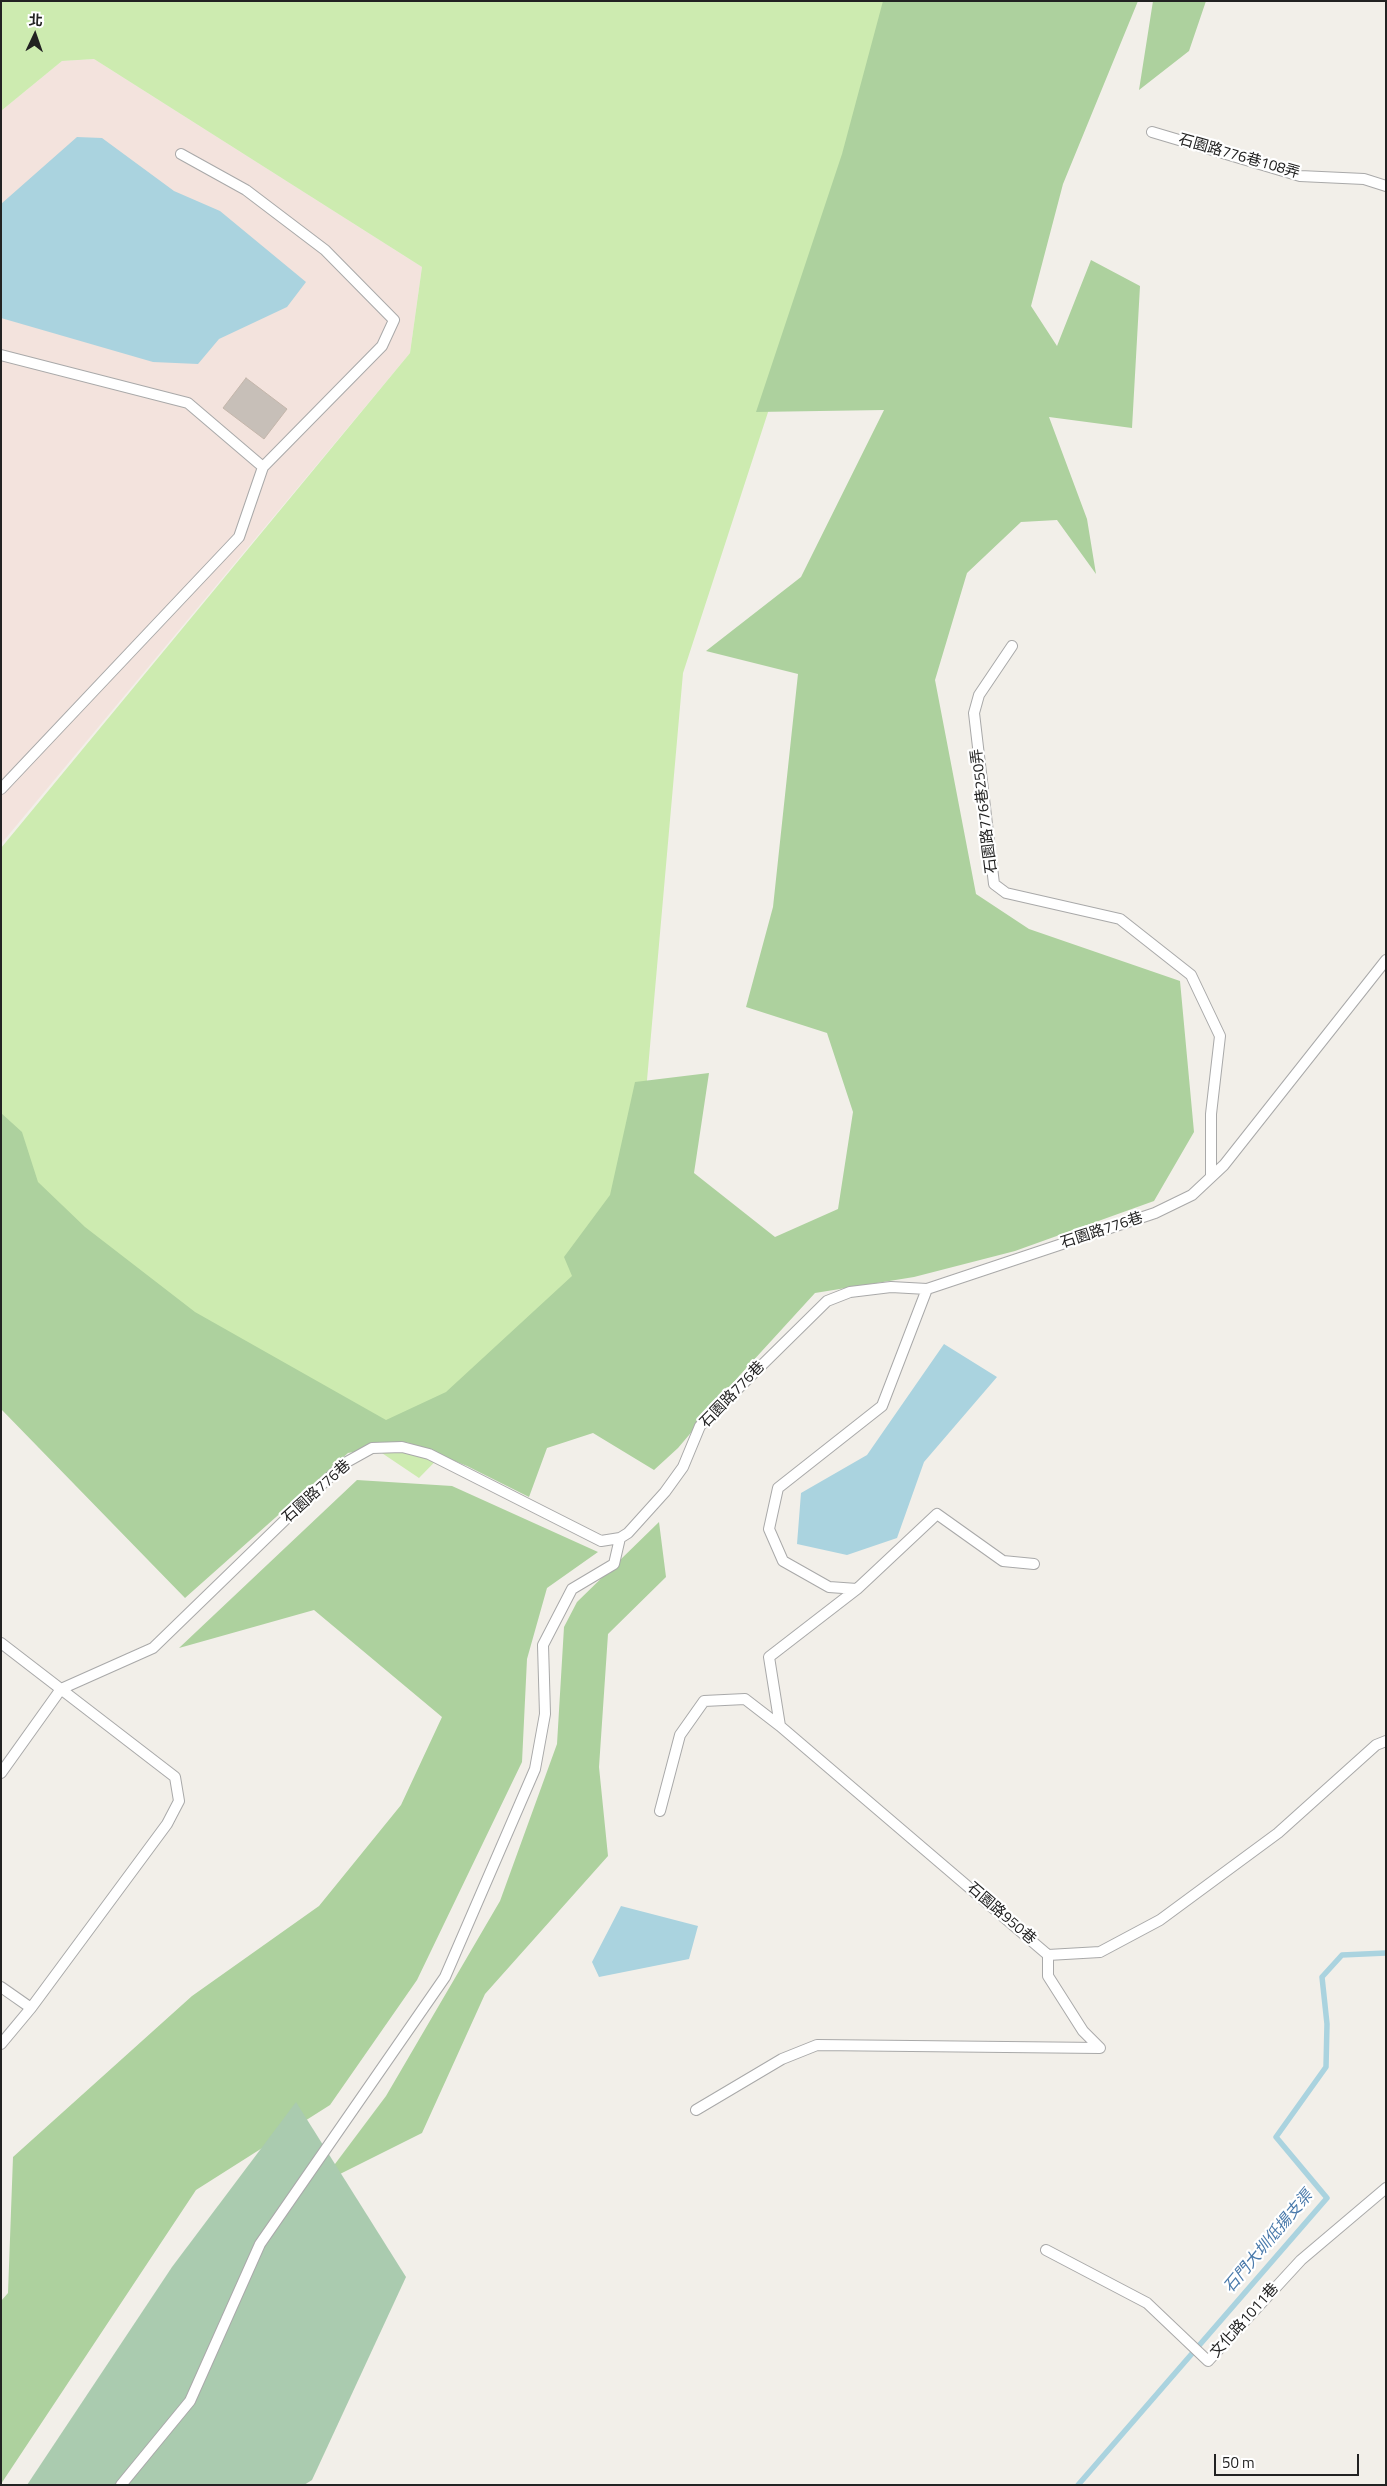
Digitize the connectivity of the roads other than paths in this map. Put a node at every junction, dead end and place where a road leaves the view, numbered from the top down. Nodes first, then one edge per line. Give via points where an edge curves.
1 (1152, 132) dead end
2 (182, 154) dead end
3 (1386, 186) edge
4 (1, 355) edge
5 (263, 467) junction
6 (1012, 646) dead end
7 (1, 789) edge
8 (1386, 960) edge
9 (1210, 1177) junction
10 (927, 1289) junction
11 (620, 1538) junction
12 (1034, 1564) dead end
13 (857, 1589) junction
14 (1, 1643) edge
15 (61, 1689) junction
16 (780, 1726) junction
17 (1386, 1741) edge
18 (1, 1773) edge
19 (660, 1811) dead end
20 (1048, 1955) junction
21 (1, 1987) edge
22 (30, 2008) junction
23 (1, 2044) edge
24 (696, 2110) dead end
25 (1386, 2188) edge
26 (1046, 2250) dead end
27 (121, 2485) edge

1 - 3 lane, 石園路776巷108弄 via 1300,176 1364,179
2 - 5 lane via 246,190 325,250 394,320 382,346
4 - 5 lane via 188,402
5 - 7 lane via 239,537
6 - 9 lane, 石園路776巷250弄 via 980,695 974,713 994,884 1006,893 1120,919 1191,975 1220,1036 1211,1114
8 - 9 lane, 石園路776巷 via 1224,1165
9 - 10 lane, 石園路776巷 via 1192,1195 1155,1213
10 - 11 lane, 石園路776巷 via 891,1287 850,1292 827,1301 700,1426 683,1467 665,1492
10 - 13 lane via 882,1406 778,1488 769,1529 783,1561 829,1587
11 - 15 lane, 石園路776巷 via 601,1541 429,1454 402,1447 372,1448 345,1463 326,1480 153,1648
11 - 27 lane via 614,1564 572,1589 543,1645 545,1714 536,1768 445,1978 260,2244 190,2401
12 - 13 lane via 1003,1561 936,1514
13 - 16 lane via 768,1657
14 - 15 lane
15 - 18 lane
15 - 22 lane via 176,1777 180,1802
16 - 19 lane, 石園路950巷 via 745,1699 704,1701 680,1734
16 - 20 lane, 石園路950巷
17 - 20 lane, 石園路950巷 via 1376,1745 1278,1833 1160,1920 1100,1952
20 - 24 lane via 1048,1976 1083,2031 1100,2048 817,2045 782,2059
21 - 22 lane
22 - 23 lane
25 - 26 lane, 文化路1011巷 via 1301,2260 1208,2361 1147,2303

